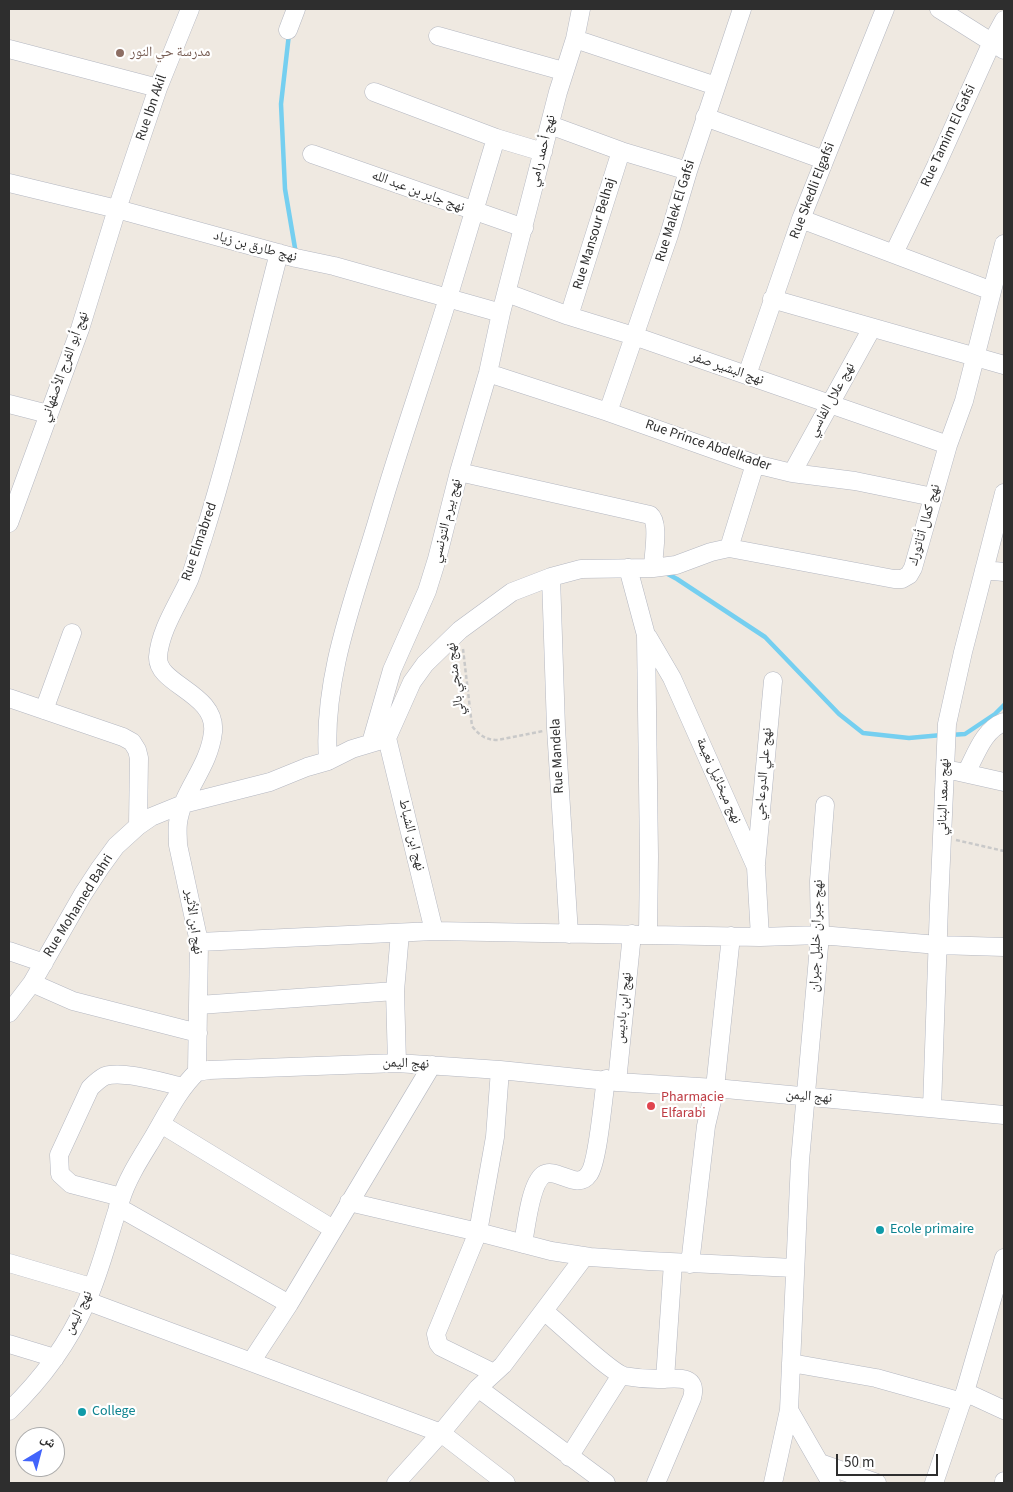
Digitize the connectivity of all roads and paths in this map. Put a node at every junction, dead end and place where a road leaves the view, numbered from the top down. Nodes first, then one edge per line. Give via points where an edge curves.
1 (190, 9) edge
2 (296, 9) edge
3 (581, 9) edge
4 (742, 9) edge
5 (885, 9) edge
6 (939, 9) edge
7 (1004, 20) edge
8 (288, 30) dead end
9 (438, 36) dead end
10 (575, 38) junction
11 (998, 46) edge
12 (9, 49) edge
13 (563, 71) junction
14 (716, 86) junction
15 (158, 88) junction
16 (374, 92) dead end
17 (705, 116) junction
18 (550, 125) junction
19 (496, 138) junction
20 (621, 151) junction
21 (543, 152) junction
22 (312, 154) dead end
23 (824, 160) junction
24 (688, 171) junction
25 (9, 183) edge
26 (117, 209) junction
27 (473, 212) junction
28 (801, 219) junction
29 (524, 228) junction
30 (1004, 244) edge
31 (278, 253) junction
32 (894, 253) junction
33 (992, 290) junction
34 (507, 293) junction
35 (448, 299) junction
36 (772, 299) junction
37 (501, 313) junction
38 (569, 316) junction
39 (872, 328) junction
40 (634, 336) junction
41 (975, 356) junction
42 (1004, 364) edge
43 (488, 373) junction
44 (747, 375) junction
45 (9, 404) edge
46 (830, 405) junction
47 (608, 412) junction
48 (48, 414) junction
49 (948, 445) junction
50 (755, 464) junction
51 (460, 472) junction
52 (792, 473) junction
53 (1004, 493) edge
54 (933, 497) junction
55 (9, 523) edge
56 (729, 548) junction
57 (628, 568) junction
58 (652, 568) junction
59 (984, 570) junction
60 (1004, 572) edge
61 (551, 577) junction
62 (460, 630) junction
63 (72, 633) dead end
64 (646, 635) junction
65 (773, 681) dead end
66 (10, 702) edge
67 (44, 710) junction
68 (1004, 722) edge
69 (556, 728) junction
70 (379, 741) junction
71 (945, 760) junction
72 (328, 761) junction
73 (966, 774) junction
74 (1004, 782) edge
75 (183, 804) junction
76 (825, 804) dead end
77 (138, 826) junction
78 (942, 837) junction
79 (1004, 852) edge
80 (756, 867) junction
81 (434, 931) junction
82 (400, 933) junction
83 (568, 934) junction
84 (640, 934) junction
85 (820, 935) junction
86 (732, 936) junction
87 (760, 937) junction
88 (199, 942) junction
89 (938, 945) junction
90 (1004, 947) edge
91 (9, 951) edge
92 (44, 963) junction
93 (32, 983) junction
94 (395, 991) junction
95 (199, 1005) junction
96 (9, 1013) edge
97 (198, 1032) junction
98 (397, 1062) junction
99 (432, 1065) junction
100 (500, 1070) junction
101 (197, 1072) junction
102 (611, 1081) junction
103 (184, 1087) junction
104 (715, 1088) junction
105 (807, 1097) junction
106 (932, 1108) junction
107 (1004, 1115) edge
108 (161, 1124) junction
109 (120, 1202) junction
110 (349, 1202) junction
111 (333, 1229) junction
112 (478, 1232) junction
113 (523, 1244) junction
114 (585, 1256) junction
115 (1004, 1258) edge
116 (9, 1263) edge
117 (682, 1263) junction
118 (794, 1268) junction
119 (1001, 1286) edge
120 (89, 1294) junction
121 (289, 1304) junction
122 (544, 1311) junction
123 (9, 1344) edge
124 (55, 1358) junction
125 (251, 1362) junction
126 (791, 1364) junction
127 (494, 1373) junction
128 (621, 1375) junction
129 (665, 1379) junction
130 (478, 1388) junction
131 (964, 1397) junction
132 (789, 1410) junction
133 (1004, 1410) edge
134 (9, 1411) edge
135 (441, 1433) junction
136 (570, 1457) junction
137 (820, 1463) junction
138 (406, 1480) edge
139 (506, 1483) edge
140 (606, 1483) edge
141 (656, 1483) edge
142 (773, 1483) edge
143 (831, 1483) edge
144 (877, 1483) edge
145 (934, 1483) edge

1 - 15 street, Rue Ibn Akil
2 - 8 street
3 - 10 street, نهج أحمد رامي
4 - 14 street, Rue Malek El Gafsi
5 - 23 street, Rue Skedli Elgafsi
6 - 11 street
7 - 11 street, Rue Tamim El Gafsi
9 - 13 street
10 - 13 street, نهج أحمد رامي
10 - 14 street
11 - 32 street, Rue Tamim El Gafsi
12 - 15 street
13 - 18 street, نهج أحمد رامي
14 - 17 street, Rue Malek El Gafsi
15 - 26 street, Rue Ibn Akil
16 - 19 street
17 - 23 street
17 - 24 street, Rue Malek El Gafsi
18 - 20 street
18 - 21 street, نهج أحمد رامي
19 - 21 street
19 - 27 street
20 - 24 street
20 - 38 street, Rue Mansour Belhaj
21 - 29 street, نهج أحمد رامي
22 - 27 street, نهج جابر بن عبد الله
23 - 28 street, Rue Skedli Elgafsi
24 - 40 street, Rue Malek El Gafsi
25 - 26 street, نهج طارق بن زياد
26 - 31 street, نهج طارق بن زياد
26 - 48 street, نهج أبو الفرج الأصفهاني via 80,329
27 - 29 street, نهج جابر بن عبد الله
27 - 35 street
28 - 32 street
28 - 36 street, Rue Skedli Elgafsi
29 - 34 street, نهج أحمد رامي
30 - 33 street, نهج كمال أتاتورك
31 - 35 street, نهج طارق بن زياد
31 - 75 street, Rue Elmabred via 221,480 190,578 162,638 158,656 158,664 164,672 202,703 213,719 211,742 204,764
32 - 33 street
33 - 41 street, نهج كمال أتاتورك
34 - 37 street, نهج بيرم التونسي
34 - 38 street, نهج البشير صفر
35 - 37 street, نهج طارق بن زياد
35 - 72 street via 337,656 330,692 326,739
36 - 39 street
36 - 44 street, Rue Skedli Elgafsi
37 - 43 street, نهج بيرم التونسي
38 - 40 street, نهج البشير صفر
39 - 41 street
39 - 46 street, نهج علال الفاسي
40 - 44 street, نهج البشير صفر
40 - 47 street, Rue Malek El Gafsi
41 - 42 street
41 - 49 street, نهج كمال أتاتورك via 964,401
43 - 47 street, Rue Prince Abdelkader
43 - 51 street, نهج بيرم التونسي
44 - 46 street, نهج البشير صفر
45 - 48 street
46 - 49 street, نهج البشير صفر
46 - 52 street, نهج علال الفاسي
47 - 50 street, Rue Prince Abdelkader
48 - 55 street, نهج أبو الفرج الأصفهاني
49 - 54 street, نهج كمال أتاتورك
50 - 52 street, Rue Prince Abdelkader
50 - 56 street
51 - 58 street via 650,516 655,526
51 - 70 street, نهج بيرم التونسي via 427,591 392,670
52 - 54 street, Rue Prince Abdelkader via 856,481
53 - 59 street, نهج سعد البناني
54 - 56 street, نهج كمال أتاتورك via 913,568 902,579
56 - 58 street via 676,565
57 - 58 street
57 - 61 street via 581,569
57 - 64 street
59 - 60 street
59 - 71 street, نهج سعد البناني via 947,724
61 - 62 street via 512,592
61 - 69 street, Rue Mandela
62 - 69 path, نهج منجي بالي via 472,726 480,736 498,740
62 - 70 street via 418,672
63 - 67 street
64 - 80 street, نهج ميخائيل نعيمة via 672,678
64 - 84 street, نهج ابن باديس via 649,846
65 - 80 street, نهج علي الدوعاجي
66 - 67 street
67 - 77 street via 132,742 139,758
68 - 73 street via 983,739
69 - 83 street, Rue Mandela
70 - 72 street, Rue Mohamed Bahri
70 - 81 street, نهج ابن الشباط
71 - 73 street
71 - 78 street, نهج سعد البناني
72 - 75 street, Rue Mohamed Bahri via 270,782
73 - 74 street
75 - 77 street, Rue Mohamed Bahri
75 - 88 street, نهج ابن الأثير via 178,823 178,845
76 - 85 street, نهج جبران خليل جبران via 819,881
77 - 92 street, Rue Mohamed Bahri via 116,846 100,868
78 - 79 path
78 - 89 street, نهج سعد البناني
80 - 87 street, نهج ميخائيل نعيمة
81 - 82 street
81 - 83 street
82 - 88 street
82 - 94 street
83 - 84 street
84 - 86 street
84 - 102 street, نهج ابن باديس
85 - 87 street
85 - 89 street
85 - 105 street, نهج جبران خليل جبران
86 - 87 street
86 - 104 street
88 - 95 street, نهج ابن الأثير
89 - 90 street
89 - 106 street, نهج سعد البناني
91 - 92 street
92 - 93 street, Rue Mohamed Bahri
93 - 96 street, Rue Mohamed Bahri
93 - 97 street via 74,1001
94 - 95 street
94 - 98 street
95 - 97 street, نهج ابن الأثير
97 - 101 street, نهج ابن الأثير
98 - 99 street, نهج اليمن
98 - 101 street, نهج اليمن
99 - 100 street, نهج اليمن
99 - 110 street
100 - 102 street, نهج اليمن
100 - 112 street via 495,1137
101 - 103 street, نهج اليمن
102 - 104 street, نهج اليمن
102 - 113 street, نهج ابن باديس via 590,1174 578,1181 548,1173 542,1175 532,1200
103 - 108 street, نهج اليمن
103 - 109 street via 118,1075 97,1080 90,1088 60,1155 60,1174 71,1184
104 - 105 street, نهج اليمن
104 - 117 street
105 - 106 street, نهج اليمن
105 - 118 street, نهج جبران خليل جبران
106 - 107 street, نهج اليمن
108 - 109 street, نهج اليمن
108 - 111 street
109 - 120 street, نهج اليمن
109 - 121 street
110 - 111 street
110 - 112 street
111 - 121 street
112 - 113 street
112 - 127 street via 436,1334 441,1347
113 - 114 street via 551,1252
114 - 117 street
114 - 122 street
115 - 119 street
116 - 120 street
117 - 118 street
117 - 129 street
118 - 126 street, نهج جبران خليل جبران
119 - 131 street
120 - 124 street, نهج اليمن
120 - 125 street
121 - 125 street
122 - 127 street
122 - 128 street
123 - 124 street
124 - 134 street, نهج اليمن
125 - 135 street
126 - 131 street
126 - 132 street, نهج جبران خليل جبران
127 - 130 street
128 - 129 street
128 - 136 street
129 - 141 street via 685,1380 694,1391
130 - 135 street
130 - 136 street
131 - 133 street
131 - 145 street
132 - 137 street
132 - 142 street, نهج جبران خليل جبران
135 - 138 street
135 - 139 street
136 - 140 street
137 - 143 street
137 - 144 street

